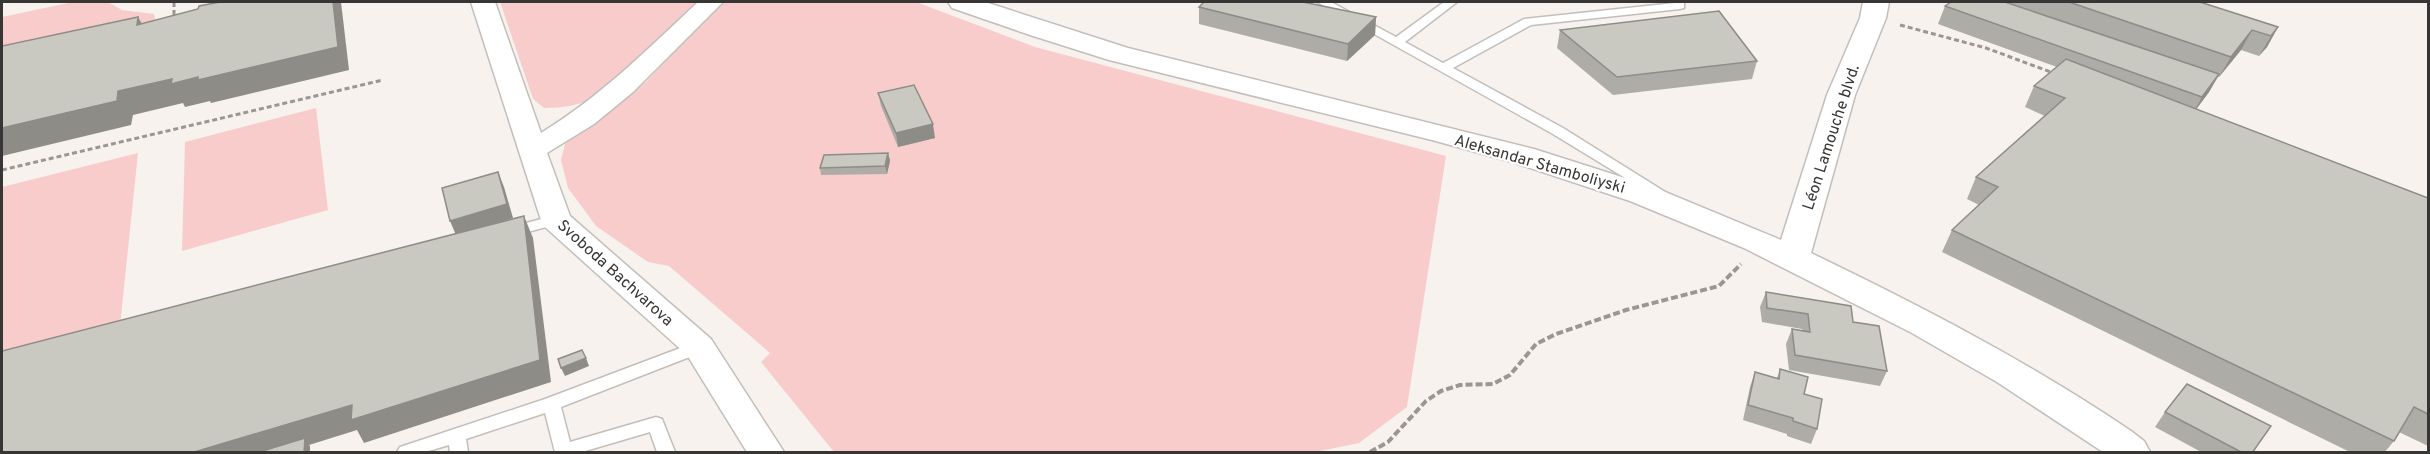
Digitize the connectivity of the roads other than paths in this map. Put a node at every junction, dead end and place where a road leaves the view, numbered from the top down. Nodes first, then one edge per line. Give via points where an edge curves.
1 (483, 2) edge
2 (711, 2) edge
3 (961, 2) edge
4 (1323, 2) edge
5 (1451, 2) edge
6 (1899, 2) edge
7 (1680, 5) dead end
8 (1875, 10) edge
9 (1396, 42) junction
10 (1443, 68) junction
11 (534, 149) junction
12 (1689, 210) junction
13 (556, 220) junction
14 (498, 235) edge
15 (1793, 257) junction
16 (699, 347) junction
17 (551, 404) junction
18 (2081, 418) junction
19 (458, 444) edge
20 (564, 452) edge
21 (406, 453) edge
22 (666, 453) edge
23 (766, 453) edge
24 (2104, 453) edge
25 (2130, 453) edge

1 - 11 street, Svoboda Bachvarova
2 - 11 street via 624,86 584,118
3 - 12 street, Aleksandar Stamboliyski via 1094,46 1466,140
4 - 9 lane
5 - 9 lane
6 - 8 street
7 - 10 lane via 1528,22
8 - 15 street, Léon Lamouche blvd. via 1841,95
9 - 10 lane
10 - 12 lane
11 - 13 street, Svoboda Bachvarova
12 - 15 street, Aleksandar Stamboliyski
13 - 14 lane
13 - 16 street, Svoboda Bachvarova
15 - 18 street, Aleksandar Stamboliyski via 2018,376
16 - 17 lane
16 - 23 street, Svoboda Bachvarova
17 - 19 lane
17 - 20 lane
18 - 24 street
18 - 25 street, Aleksandar Stamboliyski
19 - 21 lane
20 - 22 lane via 656,424

